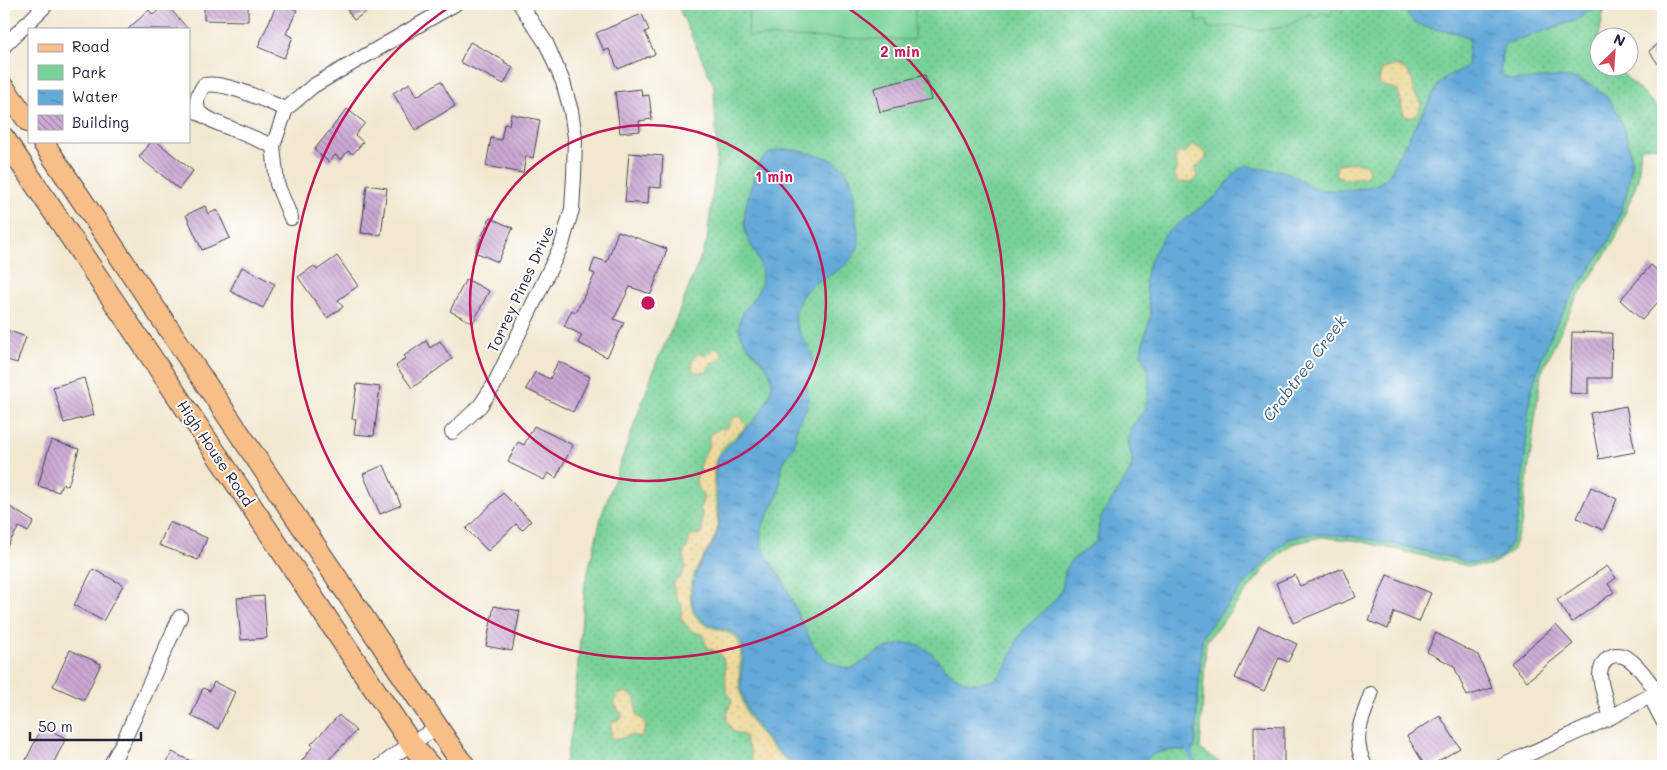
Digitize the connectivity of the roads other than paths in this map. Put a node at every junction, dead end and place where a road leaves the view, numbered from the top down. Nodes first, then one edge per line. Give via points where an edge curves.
1 (47, 4) edge
2 (455, 4) edge
3 (520, 4) edge
4 (4, 46) edge
5 (4, 88) edge
6 (286, 109) junction
7 (28, 121) edge
8 (4, 138) edge
9 (43, 142) edge
10 (273, 146) junction
11 (291, 218) dead end
12 (452, 432) dead end
13 (180, 617) dead end
14 (1657, 692) edge
15 (1371, 694) dead end
16 (1612, 717) junction
17 (1663, 721) edge
18 (437, 726) junction
19 (412, 745) junction
20 (110, 766) edge
21 (381, 766) edge
22 (430, 766) edge
23 (465, 766) edge
24 (1365, 766) edge
25 (1502, 766) edge

1 - 4 street
2 - 6 street via 313,86
3 - 12 street, Torrey Pines Drive via 546,44 563,82 571,111 575,137 572,209 562,244 494,385 480,406
5 - 7 main road
6 - 10 street
6 - 10 street via 213,83 204,85 198,93 195,104 199,114
8 - 19 main road, High House Road
9 - 18 main road, High House Road
10 - 11 street via 277,184
13 - 20 street
14 - 16 street
14 - 16 street via 1629,659 1612,656 1605,660 1600,675
14 - 17 street
15 - 24 street via 1358,736 1359,753
16 - 25 street
18 - 19 street
18 - 23 main road, High House Road
19 - 21 street
19 - 22 main road, High House Road

